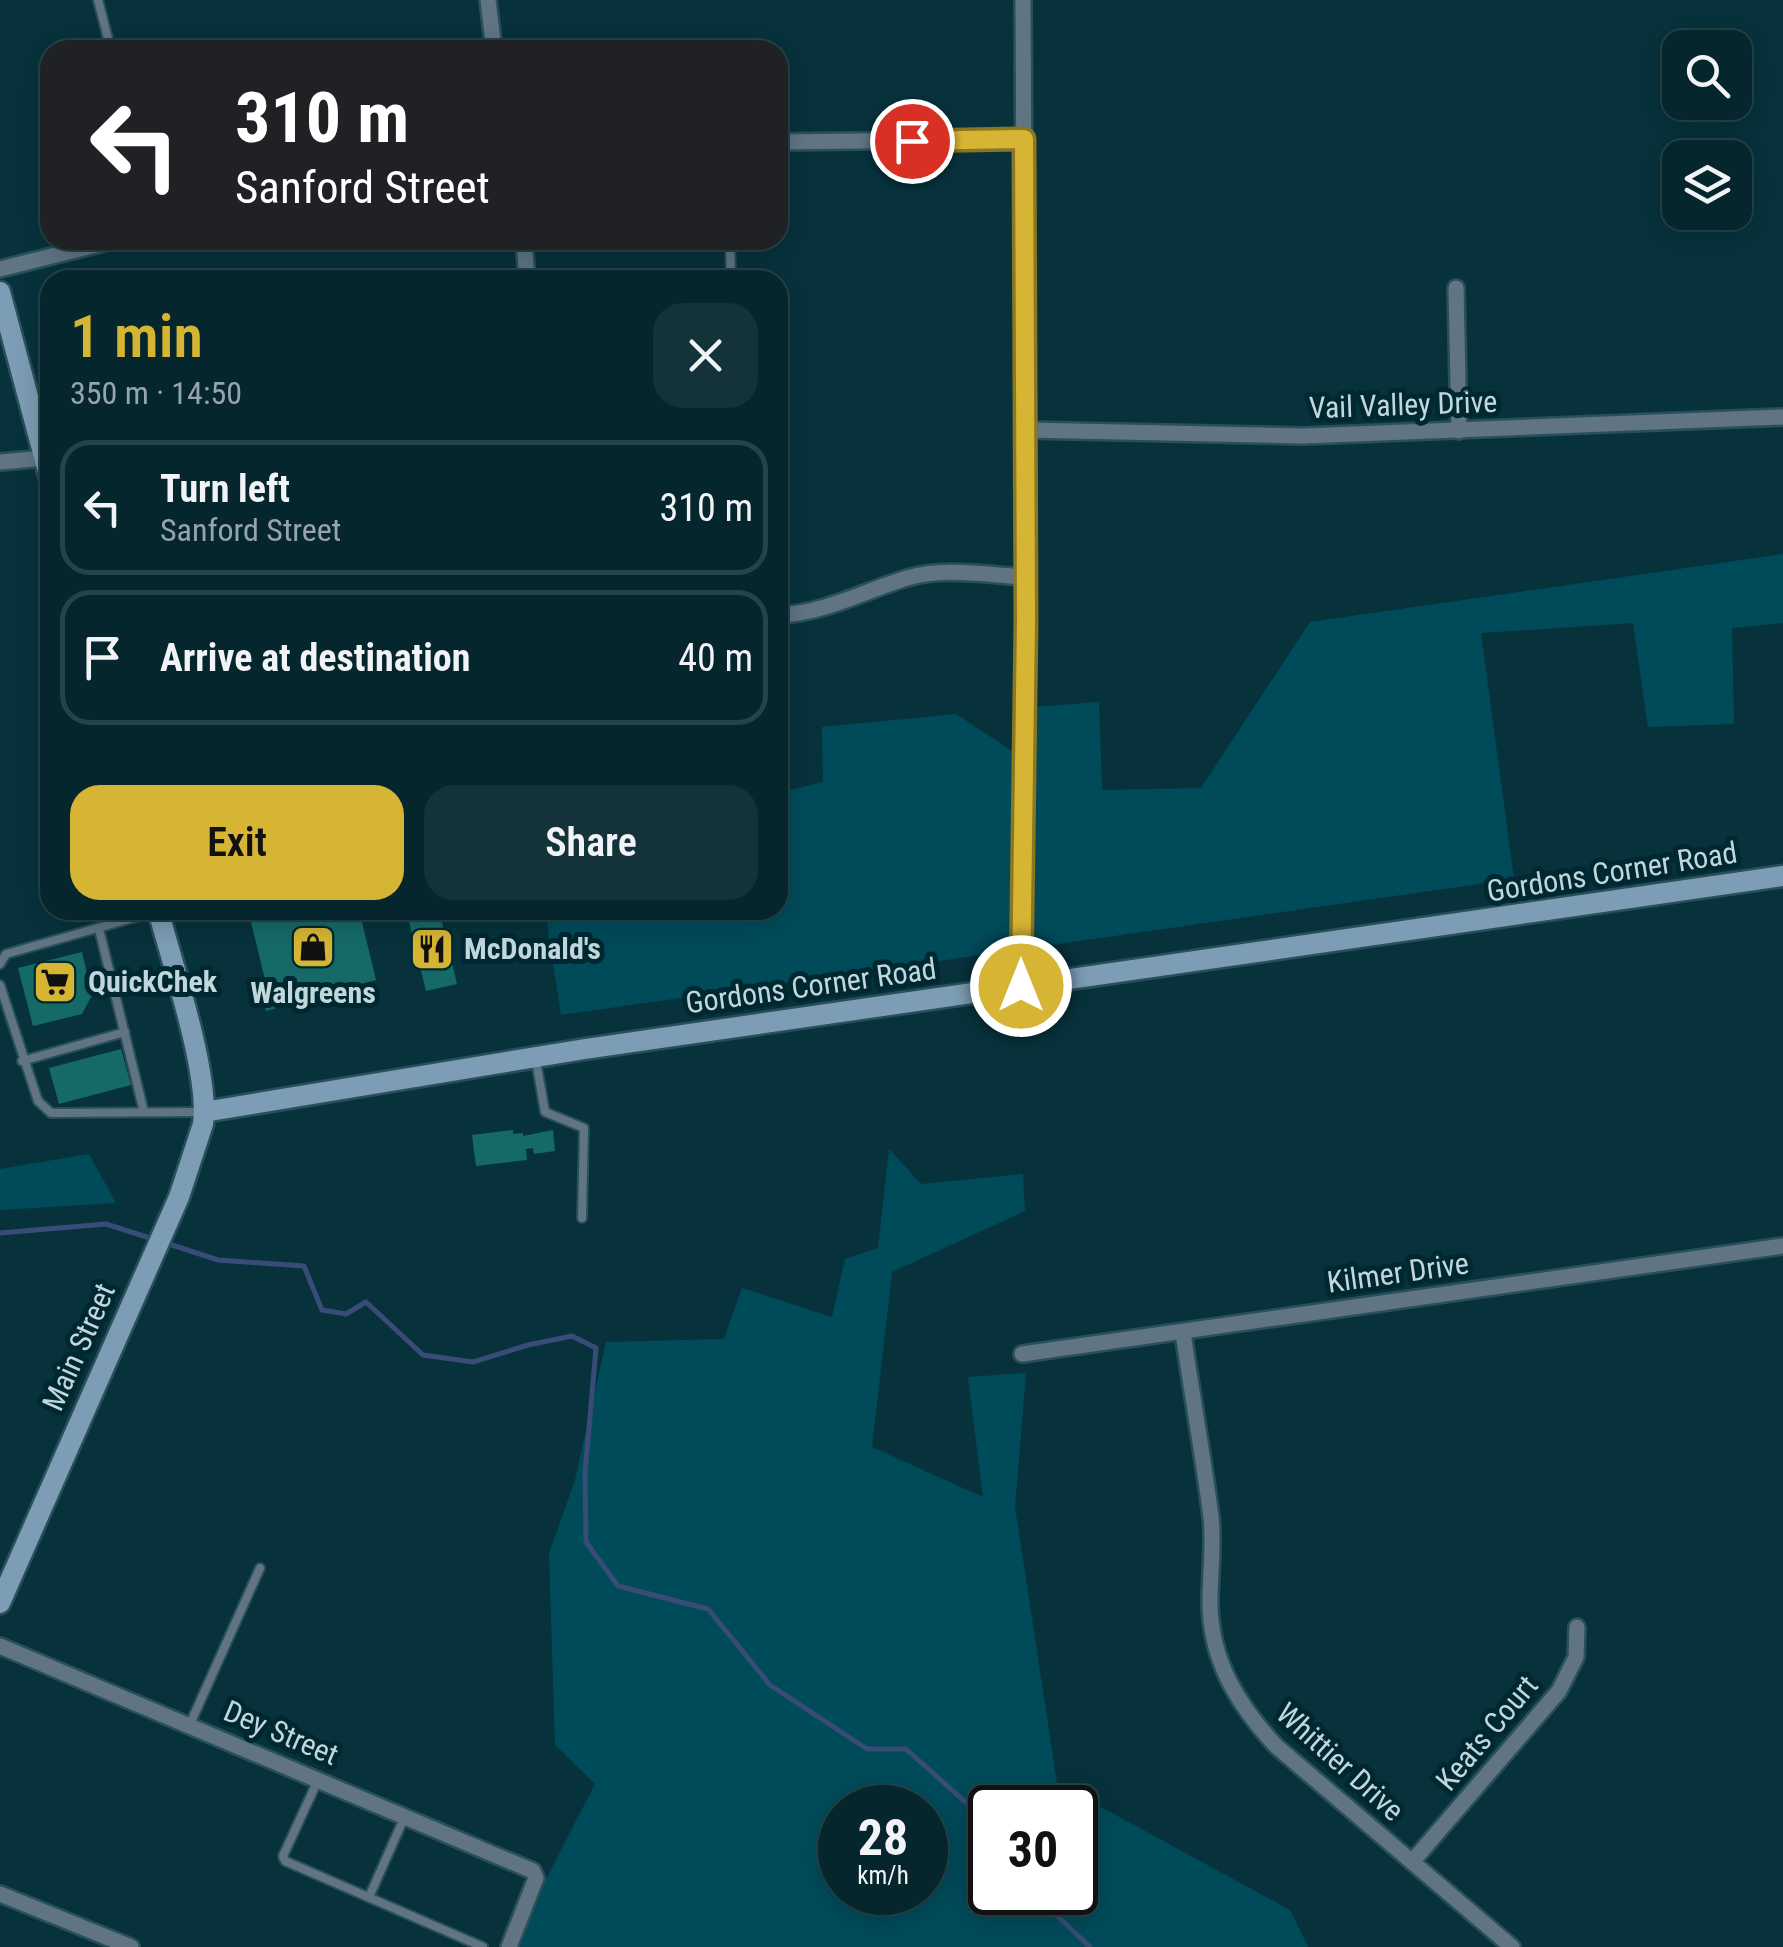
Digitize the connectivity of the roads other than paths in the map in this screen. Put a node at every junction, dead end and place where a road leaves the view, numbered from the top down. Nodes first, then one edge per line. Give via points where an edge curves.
1 (98, 0) edge
2 (488, 0) edge
3 (1023, 0) edge
4 (108, 40) edge
5 (493, 40) edge
6 (1024, 139) junction
7 (788, 142) edge
8 (75, 250) edge
9 (0, 269) edge
10 (1456, 288) dead end
11 (0, 292) edge
12 (1783, 418) edge
13 (1026, 430) junction
14 (1460, 430) junction
15 (40, 443) edge
16 (40, 458) edge
17 (0, 462) edge
18 (1026, 578) junction
19 (788, 614) edge
20 (1783, 876) edge
21 (127, 920) edge
22 (161, 920) edge
23 (99, 929) junction
24 (0, 964) edge
25 (0, 985) edge
26 (1021, 986) junction
27 (124, 1032) junction
28 (536, 1056) junction
29 (22, 1061) junction
30 (144, 1112) junction
31 (204, 1112) junction
32 (582, 1218) dead end
33 (1783, 1246) edge
34 (1183, 1333) junction
35 (1022, 1354) dead end
36 (260, 1568) dead end
37 (0, 1603) edge
38 (1577, 1627) dead end
39 (0, 1646) edge
40 (190, 1724) junction
41 (319, 1779) junction
42 (405, 1816) junction
43 (1412, 1862) junction
44 (0, 1894) edge
45 (369, 1897) junction
46 (131, 1947) edge
47 (483, 1947) edge
48 (509, 1947) edge
49 (1512, 1947) edge

1 - 4 lane
2 - 5 street
3 - 6 street
6 - 7 street
6 - 13 street
8 - 9 street
10 - 14 street
11 - 15 street
12 - 14 street, Vail Valley Drive
13 - 14 street, Vail Valley Drive via 1304,436
13 - 18 street
16 - 17 street
18 - 19 street via 947,572 910,577
18 - 26 street
20 - 26 street, Gordons Corner Road
21 - 23 lane
22 - 31 street
23 - 24 lane via 6,954
23 - 27 lane
25 - 29 lane
26 - 28 street, Gordons Corner Road
27 - 29 lane
27 - 30 lane
28 - 31 street, Gordons Corner Road
28 - 32 lane via 546,1112 584,1128
29 - 30 lane via 38,1101 51,1112
30 - 31 lane
31 - 37 street, Main Street via 171,1214
33 - 34 street, Kilmer Drive
34 - 35 street, Kilmer Drive
34 - 43 street, Whittier Drive via 1211,1521 1212,1628 1225,1675 1276,1746
36 - 40 lane
38 - 43 street, Keats Court via 1576,1657 1559,1691
39 - 40 street, Dey Street
40 - 41 street, Dey Street
41 - 42 street, Dey Street
41 - 45 lane via 283,1859
42 - 45 lane
42 - 48 street, Dey Street via 533,1871
43 - 49 street, Whittier Drive
44 - 46 street
45 - 47 lane

